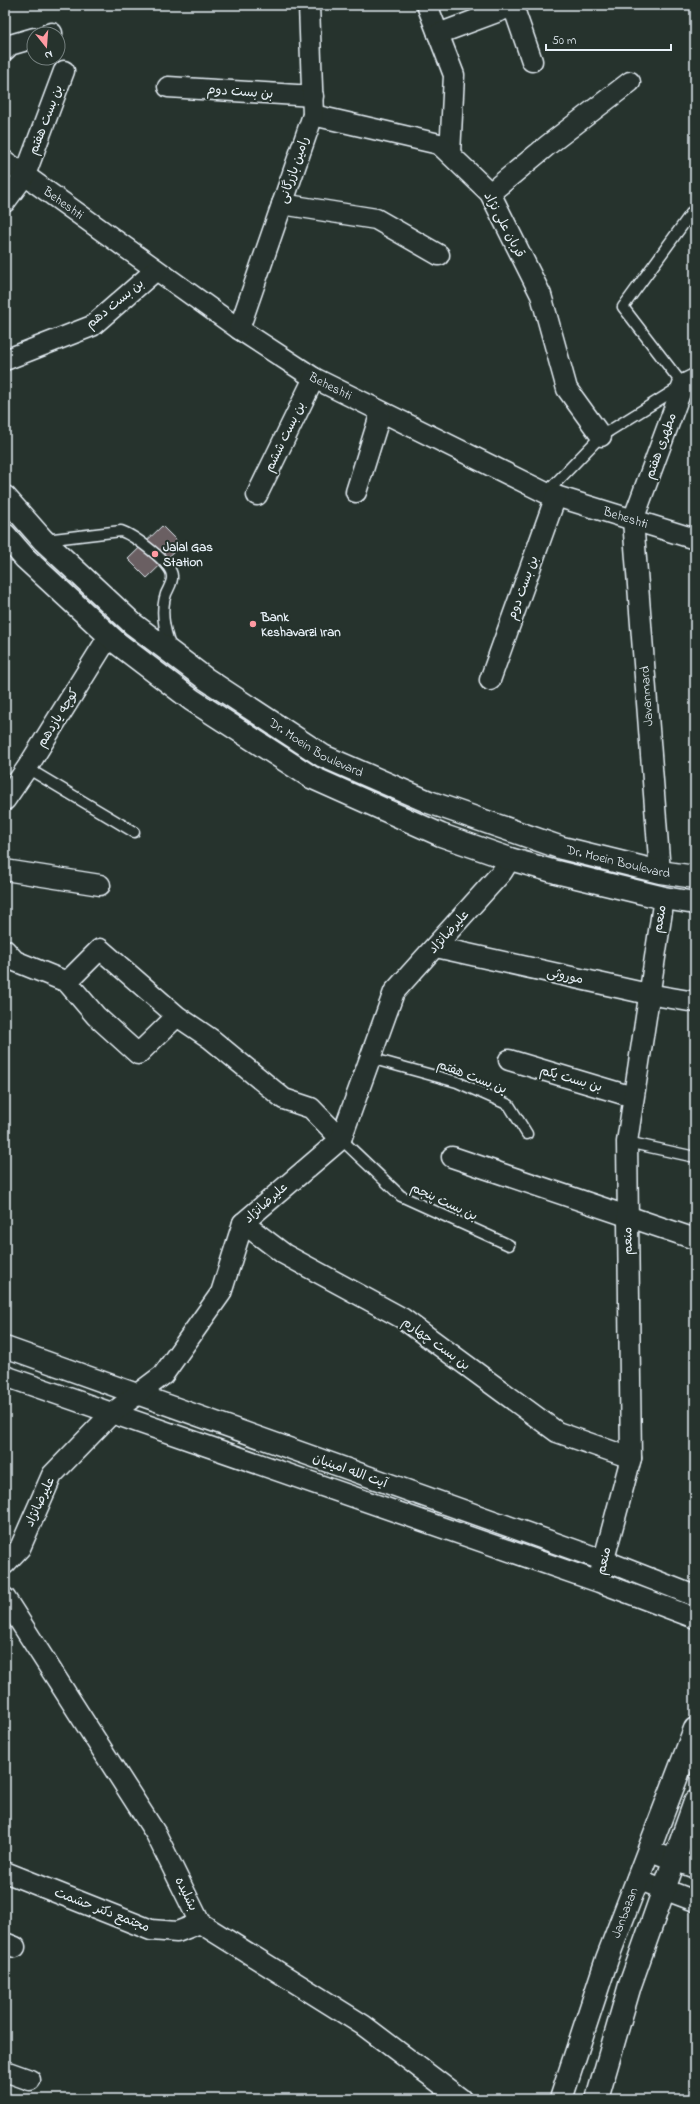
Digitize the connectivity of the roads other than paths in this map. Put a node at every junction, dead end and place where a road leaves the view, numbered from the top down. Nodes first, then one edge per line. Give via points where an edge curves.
1 (309, 5) edge
2 (427, 5) edge
3 (438, 34) junction
4 (26, 40) edge
5 (5, 50) edge
6 (532, 61) dead end
7 (64, 72) dead end
8 (630, 82) dead end
9 (168, 87) dead end
10 (312, 96) junction
11 (313, 116) junction
12 (450, 154) junction
13 (5, 161) edge
14 (23, 176) junction
15 (490, 193) junction
16 (5, 202) edge
17 (282, 204) junction
18 (695, 208) edge
19 (439, 256) dead end
20 (156, 270) junction
21 (239, 329) junction
22 (5, 360) edge
23 (314, 378) junction
24 (689, 382) edge
25 (381, 412) junction
26 (601, 436) junction
27 (356, 492) dead end
28 (257, 495) dead end
29 (551, 495) junction
30 (5, 497) edge
31 (634, 520) junction
32 (5, 535) edge
33 (695, 539) edge
34 (43, 540) junction
35 (109, 636) junction
36 (174, 655) junction
37 (490, 680) dead end
38 (27, 768) junction
39 (5, 800) edge
40 (134, 832) dead end
41 (510, 859) junction
42 (5, 870) edge
43 (660, 872) junction
44 (695, 878) edge
45 (100, 885) dead end
46 (664, 898) junction
47 (695, 904) edge
48 (436, 947) junction
49 (5, 950) edge
50 (67, 982) junction
51 (648, 994) junction
52 (695, 1002) edge
53 (177, 1016) junction
54 (370, 1058) junction
55 (509, 1060) dead end
56 (633, 1097) junction
57 (527, 1134) dead end
58 (341, 1139) junction
59 (627, 1142) junction
60 (452, 1157) dead end
61 (695, 1157) edge
62 (628, 1217) junction
63 (242, 1223) junction
64 (695, 1239) edge
65 (509, 1245) dead end
66 (5, 1346) edge
67 (5, 1376) edge
68 (137, 1395) junction
69 (111, 1414) junction
70 (631, 1458) junction
71 (603, 1560) junction
72 (5, 1564) edge
73 (599, 1582) junction
74 (695, 1596) edge
75 (5, 1598) edge
76 (695, 1618) edge
77 (695, 1729) edge
78 (695, 1802) edge
79 (648, 1850) junction
80 (674, 1860) junction
81 (695, 1868) edge
82 (5, 1872) edge
83 (637, 1879) junction
84 (664, 1889) junction
85 (695, 1901) edge
86 (200, 1923) junction
87 (5, 2071) edge
88 (30, 2080) dead end
89 (461, 2099) edge
90 (562, 2099) edge
91 (597, 2099) edge

1 - 10 street, رامین بازرگانی
2 - 3 street
3 - 6 street via 513,6
3 - 12 street via 454,75
4 - 5 street via 10,45
7 - 14 street, بن بست هفتم‌
8 - 15 street
9 - 10 street, بن بست دوم
10 - 11 street, رامین بازرگانی
11 - 12 street, قربان علی نژاد via 439,144
11 - 17 street, رامین بازرگانی
12 - 15 street, قربان علی نژاد
13 - 14 street, Beheshti
14 - 16 street, بن بست هفتم‌
14 - 20 street, Beheshti
15 - 26 street, قربان علی نژاد via 541,296 567,389
17 - 19 street via 376,219
17 - 21 street, رامین بازرگانی
18 - 24 lane via 623,307
20 - 21 street, Beheshti
20 - 22 street, بن بست دهم via 92,326
21 - 23 street, Beheshti
23 - 25 street, Beheshti
23 - 28 street, بن بست ششم
24 - 26 lane
24 - 31 street, مطهری هفتم
25 - 27 street
25 - 29 street, Beheshti
26 - 29 lane
29 - 31 street, Beheshti
29 - 37 street, بن بست دوم
30 - 34 main road, Dr. Moein Boulevard
31 - 33 street, Beheshti
31 - 43 street, Javanmard
32 - 35 main road, Dr. Moein Boulevard via 25,558
34 - 36 main road, Dr. Moein Boulevard via 133,624
34 - 36 lane via 121,531 131,534 155,554 171,569 173,577 162,616 165,634
35 - 38 street, کوچه یازدهم
35 - 41 main road, Dr. Moein Boulevard via 192,700 311,777 442,835
36 - 43 main road, Dr. Moein Boulevard via 323,756 436,805 562,848
38 - 39 street, کوچه یازدهم
38 - 40 lane
41 - 46 main road, Dr. Moein Boulevard
41 - 48 street, علیرضانژاد via 502,872
42 - 45 street
43 - 44 main road, Dr. Moein Boulevard
46 - 47 main road, Dr. Moein Boulevard
46 - 51 street, منعم
48 - 51 street, موروثی
48 - 54 street, علیرضانژاد via 394,992
49 - 50 street via 16,960
50 - 53 street via 100,949
50 - 53 street via 96,1016 138,1054
51 - 52 street, موروثی
51 - 56 street, منعم
53 - 58 street via 211,1039 284,1100 311,1108
54 - 57 lane, بن بست هفتم via 457,1082 509,1105
54 - 58 street, علیرضانژاد
55 - 56 street, بن بست یکم
56 - 59 street, منعم
58 - 63 street, علیرضانژاد
58 - 65 lane, بن بست پنجم via 401,1196
59 - 61 lane
59 - 62 street, منعم
60 - 62 street
62 - 64 street
62 - 70 street, منعم
63 - 68 street, علیرضانژاد via 221,1293 163,1375
63 - 70 street, بن بست چهارم via 284,1254 402,1318 558,1432
66 - 68 street, آیت الله امینیان
67 - 69 street, آیت الله امینیان
68 - 69 street, علیرضانژاد
68 - 71 street, آیت الله امینیان
69 - 72 street, علیرضانژاد via 52,1475 20,1548
69 - 73 street, آیت الله امینیان
70 - 71 street, منعم
71 - 73 street, منعم
71 - 74 street, آیت الله امینیان
73 - 76 street, آیت الله امینیان
75 - 86 street, بشلیده via 156,1834
77 - 79 main road, Janbazan
78 - 80 main road
79 - 80 street
79 - 83 main road, Janbazan
80 - 81 street
80 - 84 main road
82 - 86 street, مجتمع دکتر حشمت via 151,1930 177,1932
83 - 84 street
83 - 90 main road, Janbazan via 607,1959
84 - 85 street
84 - 91 main road via 630,1985
86 - 89 street, بشلیده via 363,2025
87 - 88 street

